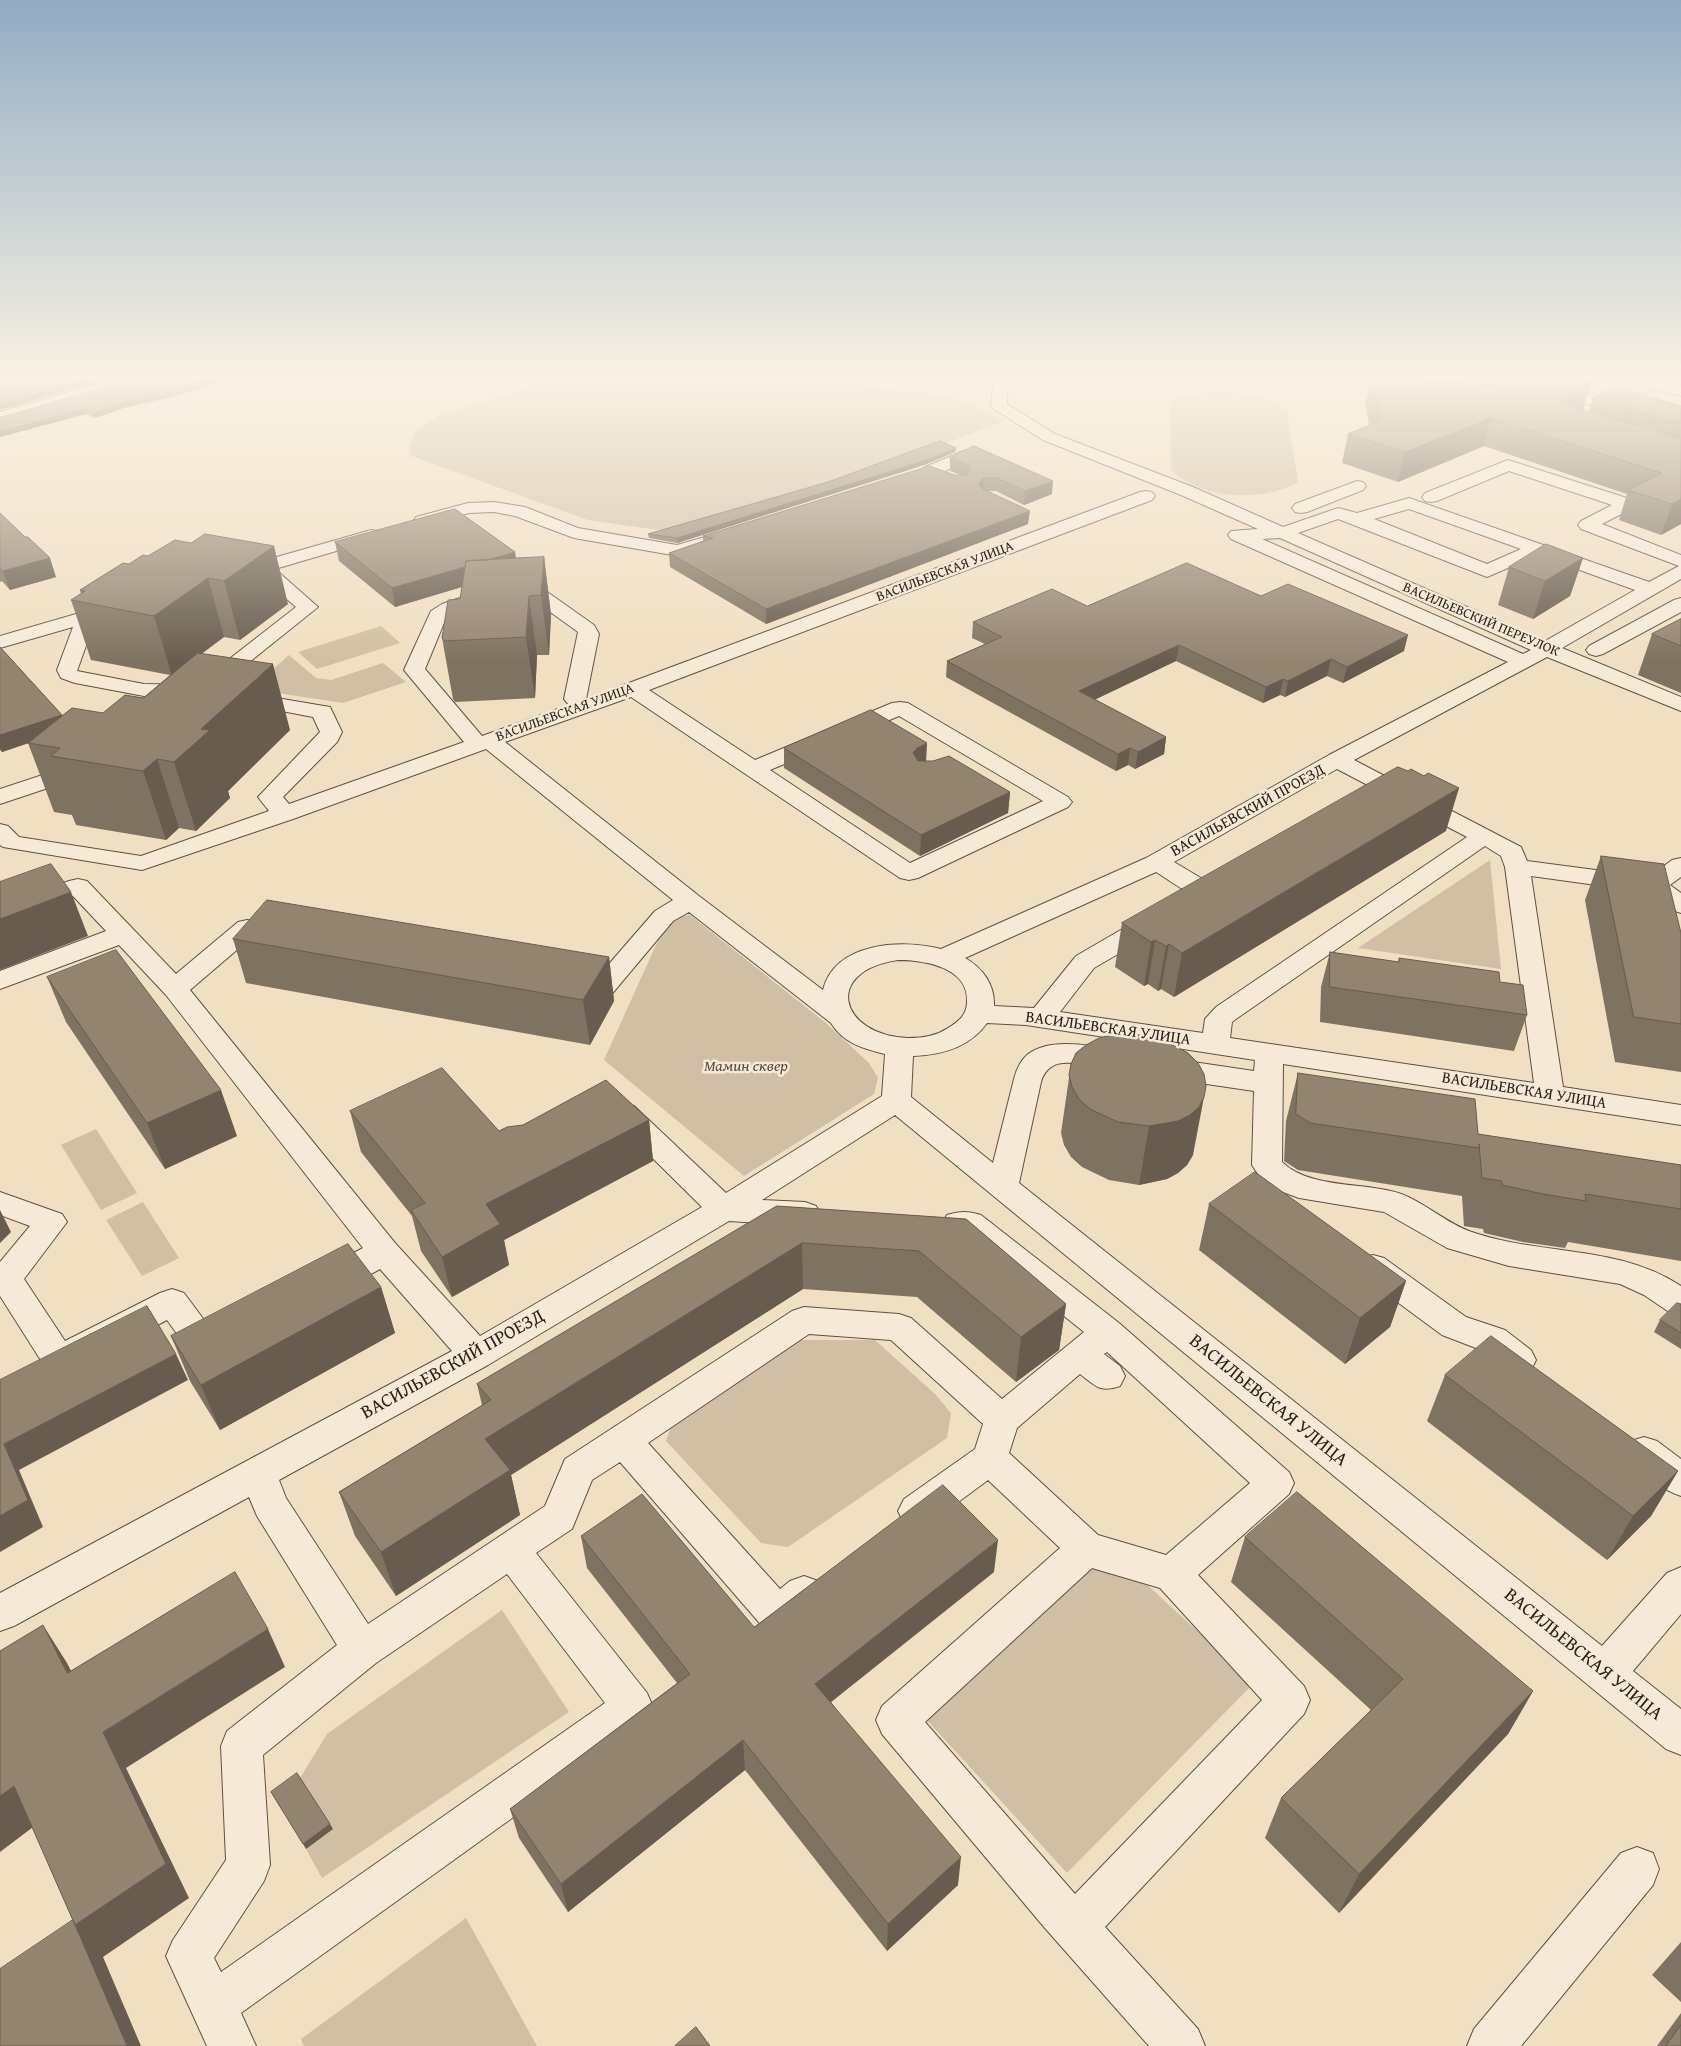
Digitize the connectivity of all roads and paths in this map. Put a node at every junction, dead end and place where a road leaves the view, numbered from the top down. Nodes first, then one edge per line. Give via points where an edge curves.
1 (926, 471) edge
2 (934, 471) edge
3 (1137, 471) edge
4 (1492, 471) edge
5 (1528, 471) edge
6 (912, 476) edge
7 (953, 480) edge
8 (1356, 486) dead end
9 (1146, 496) dead end
10 (1431, 497) dead end
11 (1357, 519) junction
12 (1263, 524) junction
13 (402, 526) edge
14 (383, 532) edge
15 (1282, 533) junction
16 (1500, 535) junction
17 (725, 536) edge
18 (1537, 548) junction
19 (1452, 557) junction
20 (1564, 558) junction
21 (1681, 561) edge
22 (261, 567) junction
23 (1542, 570) edge
24 (1681, 571) edge
25 (225, 577) edge
26 (1651, 589) junction
27 (135, 603) edge
28 (1681, 604) edge
29 (1618, 608) junction
30 (81, 619) junction
31 (1651, 621) junction
32 (0, 642) edge
33 (1546, 649) junction
34 (1596, 650) dead end
35 (1524, 662) junction
36 (633, 689) junction
37 (200, 692) junction
38 (1681, 705) edge
39 (582, 707) junction
40 (177, 710) edge
41 (484, 743) junction
42 (976, 752) junction
43 (1337, 760) junction
44 (98, 763) edge
45 (950, 764) edge
46 (753, 770) junction
47 (0, 797) edge
48 (285, 814) junction
49 (0, 831) edge
50 (1484, 836) junction
51 (1157, 862) junction
52 (1681, 865) edge
53 (1517, 867) junction
54 (1654, 885) junction
55 (690, 901) junction
56 (1681, 905) edge
57 (0, 912) edge
58 (123, 934) junction
59 (290, 936) edge
60 (1308, 956) junction
61 (943, 958) junction
62 (1347, 962) edge
63 (553, 980) edge
64 (0, 981) edge
65 (1505, 984) edge
66 (175, 989) junction
67 (1535, 989) junction
68 (980, 1014) junction
69 (840, 1017) junction
70 (1041, 1018) junction
71 (1215, 1045) junction
72 (900, 1047) junction
73 (1269, 1053) junction
74 (1268, 1083) junction
75 (1550, 1095) junction
76 (896, 1100) junction
77 (599, 1113) edge
78 (1681, 1115) edge
79 (1003, 1187) junction
80 (0, 1203) edge
81 (724, 1209) junction
82 (832, 1215) edge
83 (930, 1221) edge
84 (1350, 1250) edge
85 (384, 1252) junction
86 (3, 1279) edge
87 (308, 1294) edge
88 (1681, 1303) edge
89 (240, 1330) edge
90 (1107, 1332) junction
91 (476, 1354) junction
92 (1080, 1355) junction
93 (1108, 1376) dead end
94 (1541, 1376) edge
95 (1002, 1420) junction
96 (1622, 1436) edge
97 (624, 1440) junction
98 (990, 1458) junction
99 (259, 1473) junction
100 (1681, 1480) edge
101 (887, 1533) edge
102 (1086, 1549) junction
103 (511, 1550) junction
104 (832, 1574) edge
105 (1172, 1574) junction
106 (1681, 1584) edge
107 (0, 1613) edge
108 (362, 1650) junction
109 (1605, 1673) junction
110 (1681, 1735) edge
111 (1637, 1869) dead end
112 (1075, 1926) junction
113 (212, 2006) junction
114 (232, 2046) edge
115 (1181, 2046) edge
116 (1491, 2046) edge

1 - 6 street
2 - 7 street
3 - 12 street, ВАСИЛЬЕВСКИЙ ПЕРЕУЛОК
4 - 10 street
5 - 21 street via 1626,504 1587,525
8 - 12 street
9 - 36 street, ВАСИЛЬЕВСКАЯ УЛИЦА via 1049,525
11 - 15 street via 1338,513
11 - 16 street via 1410,503
11 - 19 street
12 - 15 street, ВАСИЛЬЕВСКИЙ ПЕРЕУЛОК
13 - 17 street via 468,508 494,507 519,511 574,533 678,550
14 - 22 street
15 - 33 street, ВАСИЛЬЕВСКИЙ ПЕРЕУЛОК
15 - 35 street via 1237,535
16 - 18 street
16 - 19 street
18 - 19 street via 1487,571
18 - 20 street
20 - 23 street
20 - 26 street
22 - 25 street
22 - 37 street via 308,607
24 - 26 street, ВАСИЛЬЕВСКИЙ ПРОЕЗД
26 - 29 street, ВАСИЛЬЕВСКИЙ ПРОЕЗД
27 - 30 street
28 - 31 street
29 - 31 street
29 - 33 street, ВАСИЛЬЕВСКИЙ ПРОЕЗД
30 - 32 street
30 - 37 street via 83,626 68,674 144,690
31 - 34 street
33 - 35 street, ВАСИЛЬЕВСКИЙ ПРОЕЗД
33 - 38 street, ВАСИЛЬЕВСКИЙ ПЕРЕУЛОК
35 - 43 street, ВАСИЛЬЕВСКИЙ ПРОЕЗД
36 - 39 street, ВАСИЛЬЕВСКАЯ УЛИЦА
36 - 46 street
37 - 40 street
37 - 48 street via 315,710 326,716 331,732 329,737 270,797
39 - 41 street, ВАСИЛЬЕВСКАЯ УЛИЦА
39 - 41 street via 575,698 588,630 528,588 512,587 449,608 438,615 414,670
41 - 48 street
41 - 55 street, ВАСИЛЬЕВСКАЯ УЛИЦА
42 - 45 street
42 - 46 street via 900,708
42 - 46 street via 1060,802 909,873
43 - 50 street via 1381,794
43 - 51 street, ВАСИЛЬЕВСКИЙ ПРОЕЗД
44 - 47 street
48 - 49 street via 142,863 19,844 11,842
50 - 53 street via 1512,852
50 - 60 street
51 - 61 street, ВАСИЛЬЕВСКИЙ ПРОЕЗД
51 - 70 street via 1216,887 1085,962
52 - 54 street
53 - 54 street
53 - 67 street
54 - 56 street
55 - 63 street via 664,916 602,989
55 - 69 street, ВАСИЛЬЕВСКАЯ УЛИЦА
57 - 58 street via 78,886
58 - 64 street
58 - 66 street
59 - 66 street via 247,928
60 - 62 street
60 - 71 street via 1219,1019
61 - 68 street via 963,968 977,982 983,998
61 - 69 street via 898,952 858,963 844,974 835,988 834,1003
65 - 67 street
66 - 85 street
67 - 75 street
68 - 70 street, ВАСИЛЬЕВСКАЯ УЛИЦА
68 - 72 street via 969,1029 950,1040 926,1046
69 - 72 street via 854,1032 875,1042
70 - 71 street, ВАСИЛЬЕВСКАЯ УЛИЦА
71 - 73 street, ВАСИЛЬЕВСКАЯ УЛИЦА
72 - 76 street
73 - 74 street
73 - 75 street, ВАСИЛЬЕВСКАЯ УЛИЦА
74 - 79 street via 1080,1055 1063,1054 1038,1061 1030,1071
74 - 88 street via 1267,1165 1287,1183 1391,1202 1458,1240 1509,1254 1621,1272 1656,1286
75 - 78 street, ВАСИЛЬЕВСКАЯ УЛИЦА
76 - 79 street, ВАСИЛЬЕВСКАЯ УЛИЦА
76 - 81 street, ВАСИЛЬЕВСКИЙ ПРОЕЗД
77 - 81 street via 615,1104
79 - 109 street, ВАСИЛЬЕВСКАЯ УЛИЦА
80 - 86 street via 51,1222
81 - 82 street
81 - 91 street, ВАСИЛЬЕВСКИЙ ПРОЕЗД
83 - 90 street via 970,1224
84 - 94 street via 1454,1326 1493,1340
85 - 87 street
85 - 91 street
86 - 89 street via 59,1360 172,1302 207,1349
90 - 92 street
90 - 105 street via 1276,1483
91 - 99 street, ВАСИЛЬЕВСКИЙ ПРОЕЗД
92 - 93 street
92 - 95 street
95 - 97 street via 899,1327 804,1320
95 - 98 street
96 - 100 street
97 - 103 street via 578,1470 559,1518
97 - 104 street via 777,1614
98 - 101 street
98 - 102 street
99 - 107 street, ВАСИЛЬЕВСКИЙ ПРОЕЗД
99 - 108 street via 270,1504
102 - 105 street
102 - 112 street via 897,1720
103 - 108 street
103 - 113 street via 633,1707
105 - 112 street via 1290,1700
106 - 109 street
108 - 113 street via 242,1746 248,1865 189,1956
109 - 110 street, ВАСИЛЬЕВСКАЯ УЛИЦА
111 - 116 street
112 - 115 street
113 - 114 street

